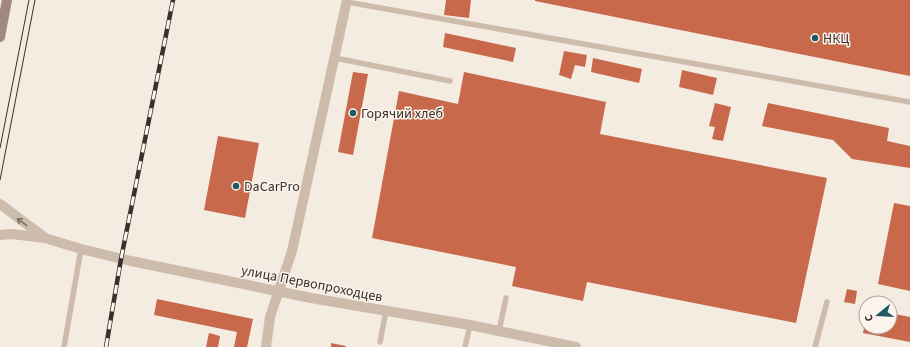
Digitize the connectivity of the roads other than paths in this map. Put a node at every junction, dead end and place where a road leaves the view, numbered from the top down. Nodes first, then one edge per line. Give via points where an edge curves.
1 (347, 1) edge
2 (6, 3) edge
3 (0, 37) edge
4 (335, 58) junction
5 (450, 81) dead end
6 (910, 102) edge
7 (0, 204) edge
8 (0, 235) edge
9 (45, 238) junction
10 (81, 249) junction
11 (279, 291) junction
12 (506, 298) dead end
13 (827, 302) dead end
14 (386, 311) junction
15 (470, 325) junction
16 (499, 331) junction
17 (380, 342) dead end
18 (64, 347) edge
19 (266, 347) edge
20 (465, 347) edge
21 (576, 347) edge
22 (815, 347) edge

1 - 4 street
1 - 6 lane
2 - 3 main road
4 - 5 lane
4 - 11 street via 292,251
9 -> 7 street, улица Первопроходцев
8 - 9 street, улица Первопроходцев
9 - 10 street, улица Первопроходцев
10 - 11 street, улица Первопроходцев
10 - 18 lane
11 - 14 street, улица Первопроходцев
11 - 19 street via 270,317
12 - 16 lane
13 - 22 lane
14 - 15 street, улица Первопроходцев
14 - 17 lane
15 - 16 street, улица Первопроходцев
15 - 20 lane
16 - 21 street, улица Первопроходцев

